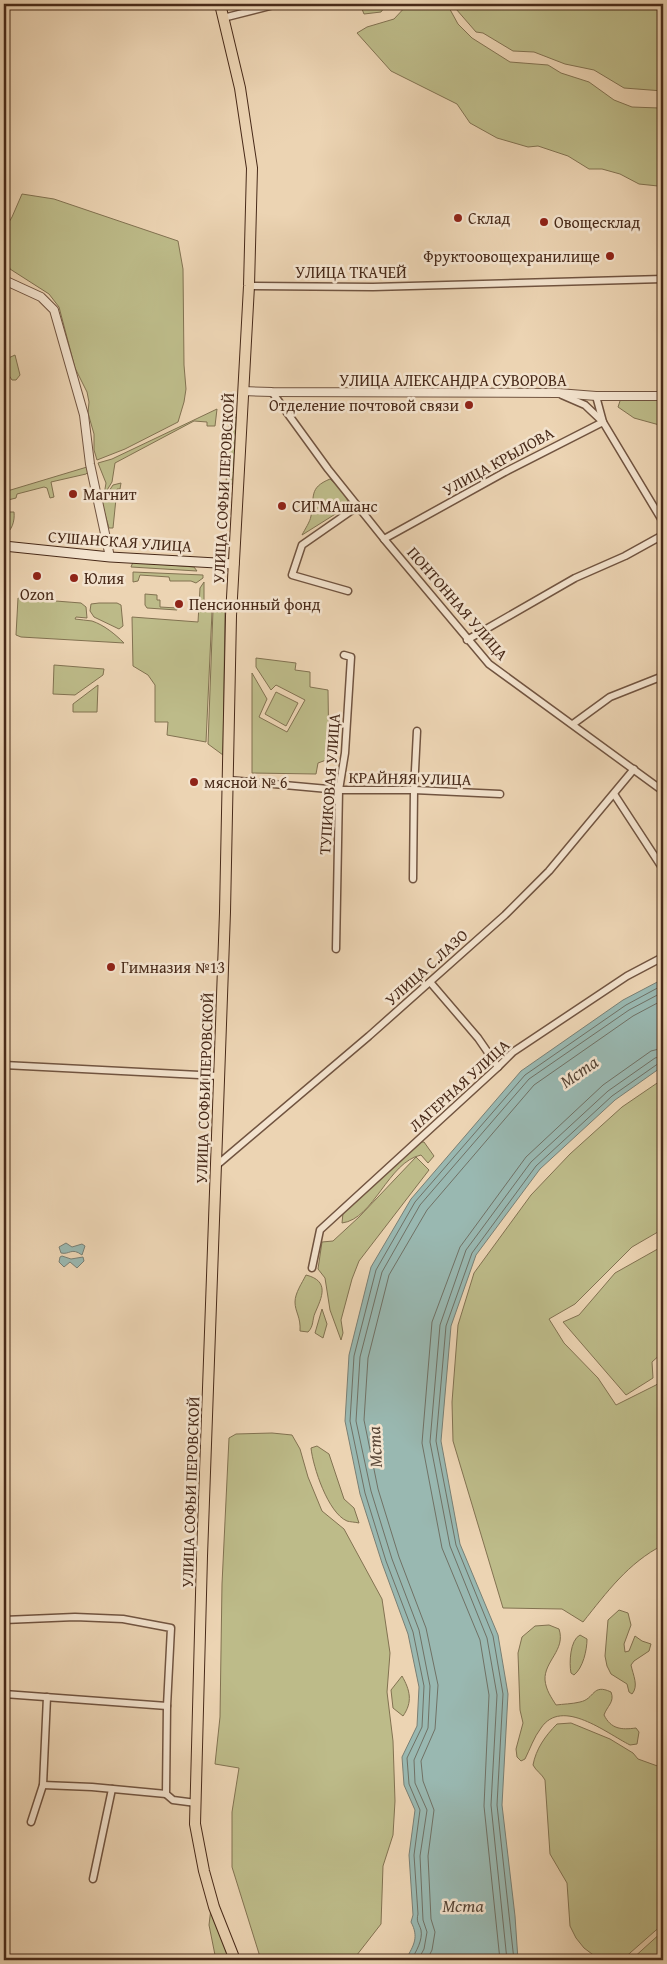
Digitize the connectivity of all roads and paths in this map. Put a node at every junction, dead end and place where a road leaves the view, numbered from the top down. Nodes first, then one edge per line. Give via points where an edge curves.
1 (220, 4) edge
2 (278, 4) edge
3 (223, 18) junction
4 (4, 280) edge
5 (663, 280) edge
6 (250, 286) junction
7 (243, 391) junction
8 (272, 392) junction
9 (558, 393) junction
10 (596, 396) junction
11 (663, 396) edge
12 (603, 422) junction
13 (358, 506) junction
14 (663, 522) edge
15 (663, 534) edge
16 (384, 539) junction
17 (4, 546) edge
18 (110, 557) junction
19 (234, 564) junction
20 (348, 591) dead end
21 (467, 640) junction
22 (344, 655) dead end
23 (663, 676) edge
24 (574, 724) junction
25 (417, 731) dead end
26 (634, 769) junction
27 (229, 780) junction
28 (339, 790) junction
29 (414, 790) junction
30 (663, 791) edge
31 (500, 794) dead end
32 (614, 794) junction
33 (663, 869) edge
34 (413, 879) dead end
35 (336, 949) dead end
36 (663, 957) edge
37 (430, 982) junction
38 (4, 1065) edge
39 (498, 1068) junction
40 (219, 1076) junction
41 (217, 1165) junction
42 (312, 1268) dead end
43 (4, 1620) edge
44 (4, 1694) edge
45 (47, 1697) junction
46 (167, 1706) junction
47 (43, 1785) junction
48 (112, 1789) junction
49 (166, 1794) junction
50 (196, 1803) junction
51 (31, 1822) dead end
52 (93, 1879) dead end
53 (235, 1960) edge

1 - 3 main road, УЛИЦА СОФЬИ ПЕРОВСКОЙ
2 - 3 street
3 - 6 main road, УЛИЦА СОФЬИ ПЕРОВСКОЙ via 240,88 252,168
4 - 18 street via 42,297 54,310 84,416 90,464
5 - 6 street, УЛИЦА ТКАЧЕЙ via 373,287
6 - 7 main road, УЛИЦА СОФЬИ ПЕРОВСКОЙ
7 - 8 street, УЛИЦА АЛЕКСАНДРА СУВОРОВА
7 - 19 main road, УЛИЦА СОФЬИ ПЕРОВСКОЙ
8 - 9 street, УЛИЦА АЛЕКСАНДРА СУВОРОВА
8 - 13 street, ПОНТОННАЯ УЛИЦА
9 - 10 street, УЛИЦА АЛЕКСАНДРА СУВОРОВА
9 - 12 street via 585,405
10 - 11 street, УЛИЦА АЛЕКСАНДРА СУВОРОВА
10 - 12 street
12 - 14 street
12 - 16 street, УЛИЦА КРЫЛОВА
13 - 16 street, ПОНТОННАЯ УЛИЦА
13 - 20 street via 302,545 292,574
15 - 21 street via 625,556 575,578
16 - 21 street, ПОНТОННАЯ УЛИЦА
17 - 18 main road, СУШАНСКАЯ УЛИЦА
18 - 19 main road, СУШАНСКАЯ УЛИЦА
19 - 27 main road, УЛИЦА СОФЬИ ПЕРОВСКОЙ
21 - 24 street, ПОНТОННАЯ УЛИЦА via 489,664
22 - 28 street, ТУПИКОВАЯ УЛИЦА via 351,658 345,753
23 - 24 street via 610,697
24 - 26 street, ПОНТОННАЯ УЛИЦА
25 - 29 street
26 - 30 street, ПОНТОННАЯ УЛИЦА
26 - 32 street, УЛИЦА С.ЛАЗО
27 - 28 street, КРАЙНЯЯ УЛИЦА
27 - 40 main road, УЛИЦА СОФЬИ ПЕРОВСКОЙ
28 - 29 street, КРАЙНЯЯ УЛИЦА
28 - 35 street, ТУПИКОВАЯ УЛИЦА
29 - 31 street, КРАЙНЯЯ УЛИЦА
29 - 34 street
32 - 33 street
32 - 37 street, УЛИЦА С.ЛАЗО via 549,872
36 - 39 street, ЛАГЕРНАЯ УЛИЦА via 627,976 513,1052
37 - 39 street via 478,1038
37 - 41 street, УЛИЦА С.ЛАЗО
38 - 40 street
39 - 42 street, ЛАГЕРНАЯ УЛИЦА via 320,1230
40 - 41 main road, УЛИЦА СОФЬИ ПЕРОВСКОЙ
41 - 50 main road, УЛИЦА СОФЬИ ПЕРОВСКОЙ
43 - 46 street via 123,1619 171,1628
44 - 45 street
45 - 46 street
45 - 47 street
46 - 49 street
47 - 48 street
47 - 51 street
48 - 49 street
48 - 52 street
49 - 50 street via 172,1800
50 - 53 main road, УЛИЦА СОФЬИ ПЕРОВСКОЙ via 204,1872

